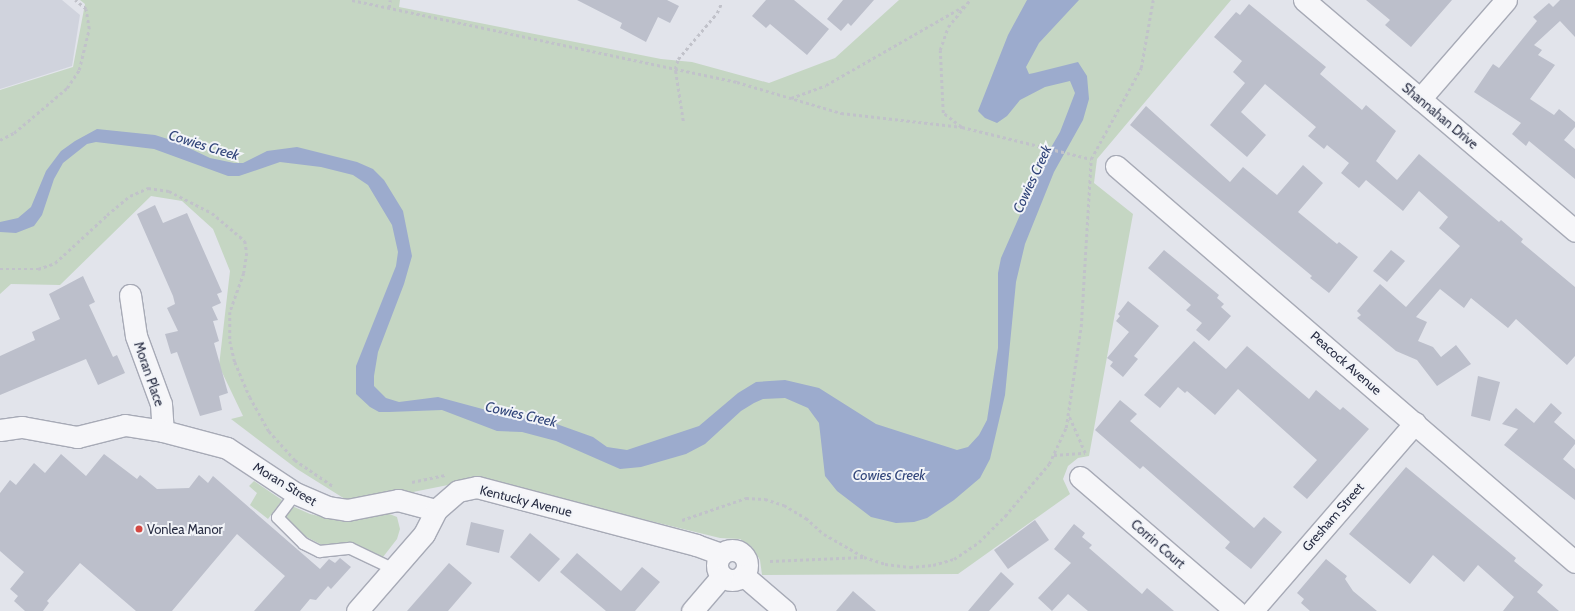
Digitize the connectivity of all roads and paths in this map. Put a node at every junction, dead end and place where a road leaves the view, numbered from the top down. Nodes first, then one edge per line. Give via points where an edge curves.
1 (75, 0) edge
2 (352, 0) edge
3 (390, 0) edge
4 (970, 0) edge
5 (1153, 0) edge
6 (1304, 0) edge
7 (1506, 0) edge
8 (721, 4) dead end
9 (964, 6) junction
10 (389, 8) junction
11 (675, 69) junction
12 (790, 98) junction
13 (1420, 99) junction
14 (683, 121) dead end
15 (962, 127) junction
16 (0, 140) edge
17 (1091, 159) junction
18 (1116, 166) dead end
19 (1575, 231) edge
20 (0, 269) edge
21 (130, 295) dead end
22 (1068, 414) junction
23 (1415, 423) junction
24 (0, 430) edge
25 (162, 431) junction
26 (1054, 455) junction
27 (448, 475) dead end
28 (1080, 477) dead end
29 (404, 485) dead end
30 (335, 487) dead end
31 (296, 493) junction
32 (436, 510) junction
33 (703, 514) dead end
34 (721, 554) junction
35 (864, 557) junction
36 (770, 562) dead end
37 (1575, 562) edge
38 (394, 569) junction
39 (743, 575) junction
40 (722, 576) junction
41 (357, 611) edge
42 (692, 611) edge
43 (785, 611) edge
44 (1236, 611) edge
45 (1252, 611) edge

1 - 16 path via 86,9 89,29 79,70 67,88 14,133
2 - 10 path
3 - 10 path
4 - 9 path
5 - 17 path via 1141,68
6 - 13 street, Shannahan Drive
7 - 13 street
8 - 11 path via 717,13 678,58
9 - 12 path via 826,85
9 - 15 path via 948,26 940,50 943,113
10 - 11 path
11 - 12 path
11 - 14 path
12 - 15 path via 841,113
13 - 19 street, Shannahan Drive
15 - 17 path
17 - 22 path via 1081,328
18 - 23 street, Peacock Avenue
20 - 30 path via 38,269 55,263 106,215 130,196 148,188 169,191 212,212 245,241 247,253 244,273 230,312 230,341 235,362 250,397 269,431 295,460
21 - 25 street, Moran Place via 136,336 161,404
22 - 26 path via 1064,433
22 - 26 path via 1085,453
23 - 37 street, Peacock Avenue
23 - 45 street, Gresham Street
24 - 25 street via 22,427 78,437 125,425
25 - 31 street, Moran Street via 227,448
26 - 35 path via 1037,480 1005,516 979,542 954,559 933,565 910,567 885,564
27 - 29 path
28 - 44 street, Corrin Court
31 - 32 street, Moran Street via 322,505 347,510 398,500
31 - 38 lane via 276,517 303,543 319,551 350,548
32 - 34 street, Kentucky Avenue via 458,491 477,487 696,545
32 - 38 street, Kentucky Avenue via 424,534
33 - 35 path via 746,498 765,498 784,505 806,518 824,534
34 - 39 street via 736,550 744,556 747,565
34 - 40 street via 717,567
35 - 36 path
38 - 41 street, Kentucky Avenue
39 - 40 street via 730,580
39 - 43 street
40 - 42 street

